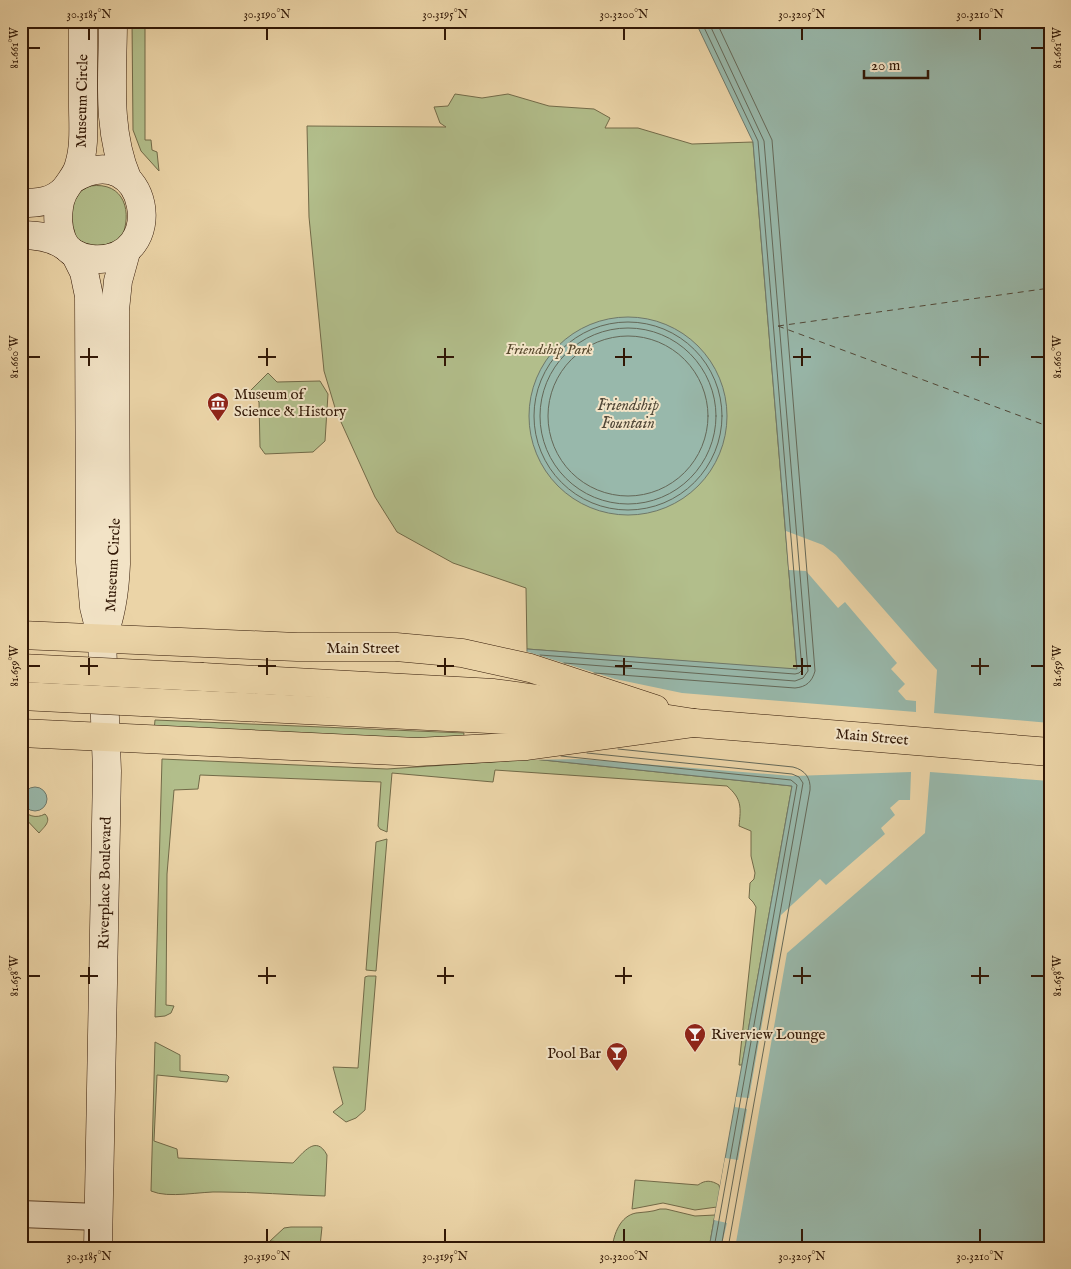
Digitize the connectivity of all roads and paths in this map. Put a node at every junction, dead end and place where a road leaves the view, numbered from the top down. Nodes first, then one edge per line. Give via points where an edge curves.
1 (83, 21) edge
2 (113, 21) edge
3 (127, 178) junction
4 (69, 184) junction
5 (21, 203) edge
6 (21, 235) edge
7 (71, 251) junction
8 (126, 252) junction
9 (21, 634) edge
10 (102, 639) junction
11 (21, 668) edge
12 (21, 696) edge
13 (510, 708) junction
14 (694, 723) junction
15 (21, 733) edge
16 (106, 737) junction
17 (1050, 752) edge
18 (21, 1214) edge
19 (98, 1217) junction
20 (98, 1248) edge

1 - 4 main road, Museum Circle via 83,144 79,166
2 - 3 main road, Museum Circle via 113,124 118,156
3 - 4 main road via 117,172 91,171
3 - 8 main road, Museum Circle via 137,192 141,214 135,241
4 - 5 main road via 61,194 46,201
4 - 7 main road, Museum Circle via 60,202 59,220 61,238
6 - 7 main road via 56,240
7 - 8 main road via 87,258 101,259
7 - 10 main road, Museum Circle via 84,272 89,296 90,562 94,607
8 - 10 main road, Museum Circle via 115,310 115,590
9 - 10 main road, Main Street
10 - 14 main road, Main Street via 303,648 410,648 462,653 561,677
10 - 16 main road, Riverplace Boulevard
11 - 13 main road, bridge via 448,690
12 - 13 main road, bridge via 202,705
13 - 14 main road
14 - 16 main road, Main Street via 564,741 450,751
14 - 17 main road, Main Street
15 - 16 main road, Main Street
16 - 19 main road, Riverplace Boulevard
18 - 19 street
19 - 20 main road, Riverplace Boulevard

